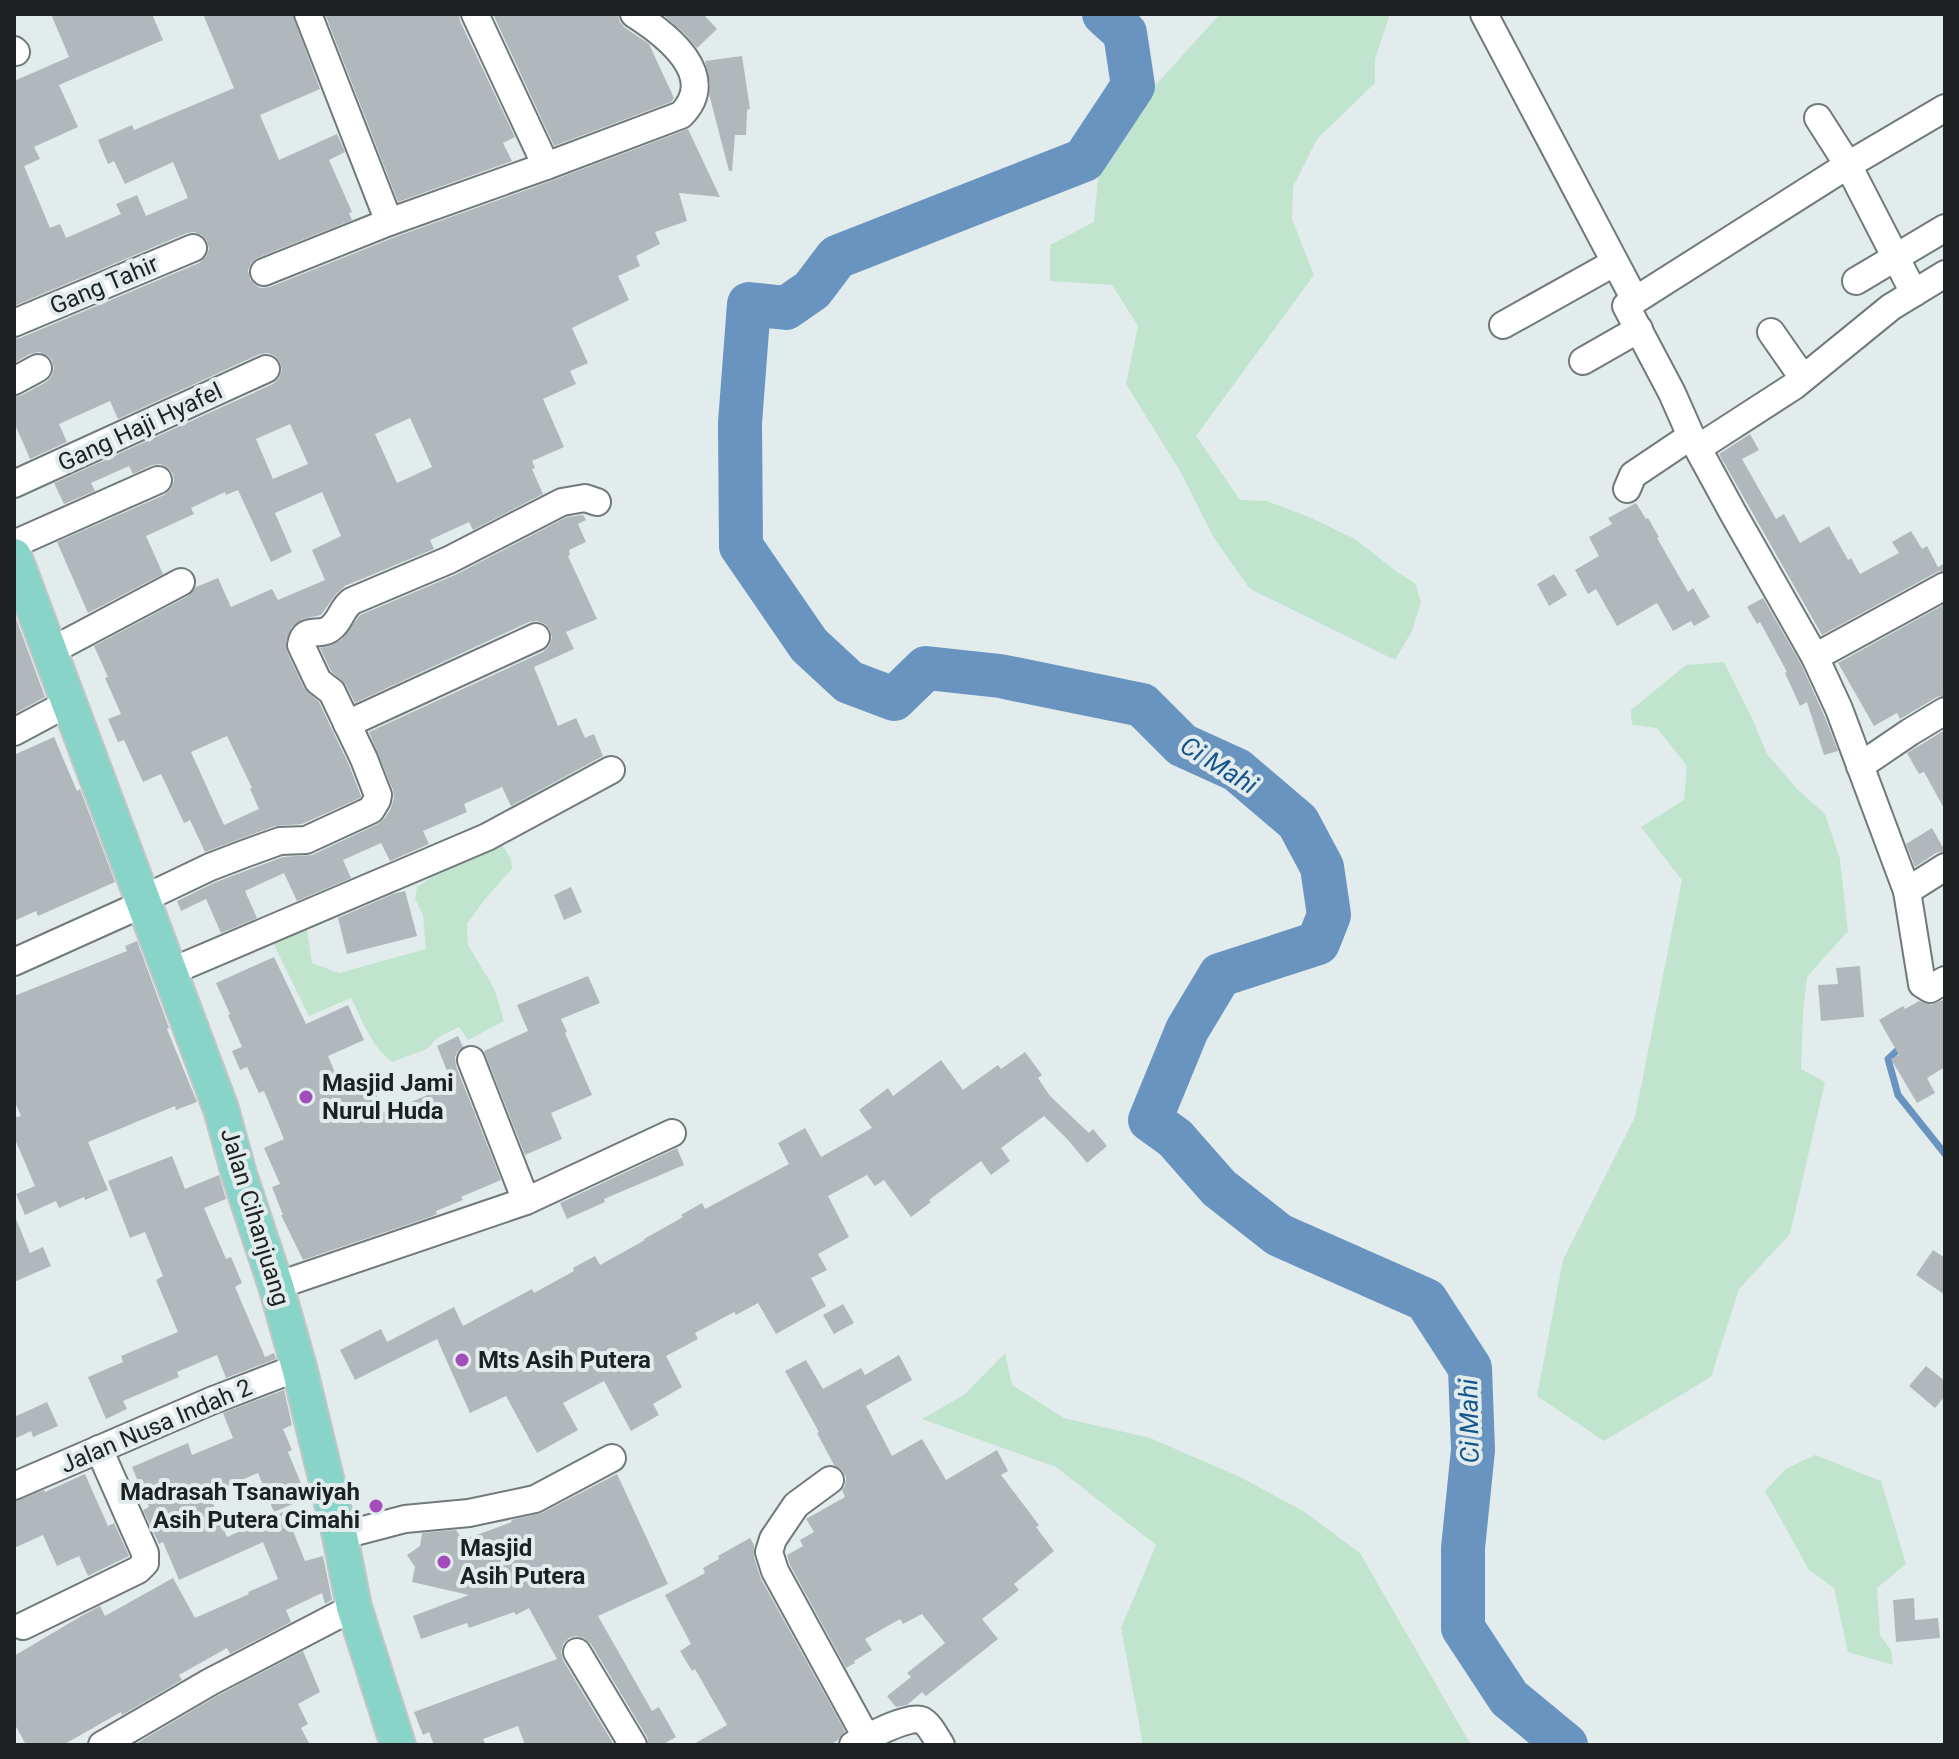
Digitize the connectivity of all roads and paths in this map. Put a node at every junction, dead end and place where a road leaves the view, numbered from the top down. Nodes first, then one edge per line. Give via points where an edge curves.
1 (308, 14) edge
2 (475, 14) edge
3 (634, 14) edge
4 (1484, 14) edge
5 (1945, 108) edge
6 (1818, 118) dead end
7 (1848, 165) junction
8 (546, 166) junction
9 (389, 222) junction
10 (1945, 228) edge
11 (193, 248) dead end
12 (1896, 257) junction
13 (1614, 263) junction
14 (264, 272) dead end
15 (1945, 274) edge
16 (1856, 281) dead end
17 (1914, 293) junction
18 (1635, 300) junction
19 (14, 323) edge
20 (1503, 325) dead end
21 (1639, 329) junction
22 (1771, 332) dead end
23 (1583, 361) dead end
24 (38, 368) dead end
25 (266, 369) dead end
26 (1803, 378) junction
27 (14, 381) edge
28 (1694, 442) junction
29 (158, 480) dead end
30 (14, 484) edge
31 (1627, 489) dead end
32 (597, 502) dead end
33 (14, 544) edge
34 (14, 556) edge
35 (181, 582) dead end
36 (1945, 586) edge
37 (536, 637) dead end
38 (51, 651) junction
39 (1815, 657) junction
40 (70, 702) junction
41 (1945, 711) edge
42 (347, 724) junction
43 (14, 732) edge
44 (1860, 766) junction
45 (611, 770) dead end
46 (1945, 867) edge
47 (1907, 891) junction
48 (144, 901) junction
49 (14, 962) edge
50 (170, 972) junction
51 (1937, 984) edge
52 (471, 1060) dead end
53 (672, 1133) dead end
54 (526, 1201) junction
55 (276, 1286) junction
56 (299, 1367) junction
57 (99, 1449) junction
58 (612, 1458) dead end
59 (830, 1480) dead end
60 (14, 1486) edge
61 (340, 1536) junction
62 (354, 1607) junction
63 (23, 1626) dead end
64 (577, 1652) dead end
65 (860, 1741) edge
66 (102, 1745) edge
67 (398, 1745) edge
68 (633, 1745) edge
69 (941, 1745) edge

1 - 9 street
2 - 8 street
3 - 8 street via 689,65 695,97 681,115
4 - 13 street
5 - 7 street
6 - 7 street
7 - 12 street
7 - 18 street
8 - 9 street
9 - 14 street
10 - 12 street
11 - 19 street, Gang Tahir
12 - 16 street
12 - 17 street
13 - 18 street
13 - 20 street
15 - 17 street
17 - 26 street
18 - 21 street via 1626,306
21 - 23 street
21 - 28 street
22 - 26 street
24 - 27 street
25 - 30 street, Gang Haji Hyafel
26 - 28 street
28 - 31 street via 1633,475
28 - 39 street
29 - 33 street
32 - 42 street via 562,502 449,560 352,601 332,627 303,637 301,645 315,676 332,692
34 - 38 main road, Jalan Cihanjuang
35 - 38 street
36 - 39 street
37 - 42 street
38 - 40 main road, Jalan Cihanjuang
39 - 44 street
40 - 43 street
40 - 48 main road, Jalan Cihanjuang
41 - 44 street
42 - 48 street via 378,795 371,810 306,840 280,841 244,854
44 - 47 street
45 - 50 street via 487,837
46 - 47 street
47 - 51 street via 1922,984
48 - 49 street
48 - 50 main road, Jalan Cihanjuang
50 - 55 main road, Jalan Cihanjuang via 221,1109
52 - 54 street
53 - 54 street
54 - 55 street
55 - 56 main road, Jalan Cihanjuang
56 - 57 street, Jalan Nusa Indah 2
56 - 61 main road, Jalan Cihanjuang
57 - 60 street, Jalan Nusa Indah 2
57 - 63 street via 145,1563
58 - 61 street via 535,1499 405,1519
59 - 65 street via 796,1505 769,1552
61 - 62 main road, Jalan Cihanjuang
62 - 66 street
62 - 67 main road, Jalan Cihanjuang
64 - 68 street
65 - 69 street via 912,1719 927,1725

